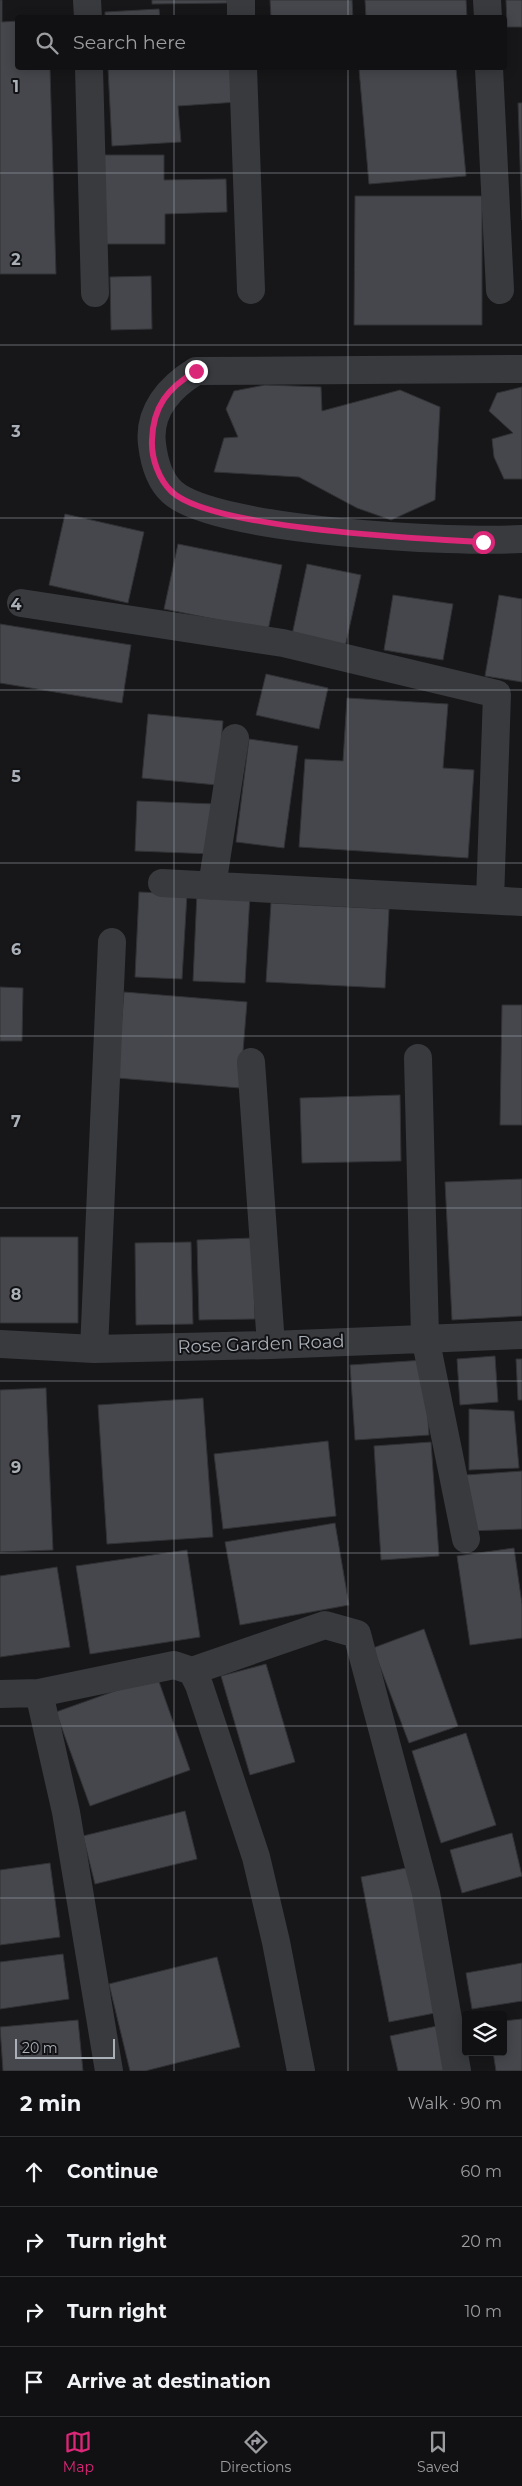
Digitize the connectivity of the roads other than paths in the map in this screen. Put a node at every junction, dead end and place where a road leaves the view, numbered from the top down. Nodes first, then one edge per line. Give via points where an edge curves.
1 (87, 0) edge
2 (241, 0) edge
3 (488, 0) edge
4 (88, 15) edge
5 (241, 15) edge
6 (488, 15) edge
7 (89, 70) edge
8 (243, 70) edge
9 (489, 70) edge
10 (251, 290) dead end
11 (500, 290) dead end
12 (95, 293) dead end
13 (522, 369) edge
14 (522, 539) edge
15 (21, 603) dead end
16 (235, 738) dead end
17 (162, 883) dead end
18 (212, 886) junction
19 (490, 900) junction
20 (522, 902) edge
21 (112, 942) dead end
22 (418, 1058) dead end
23 (251, 1062) dead end
24 (522, 1334) edge
25 (425, 1337) junction
26 (0, 1344) edge
27 (270, 1345) junction
28 (94, 1348) junction
29 (466, 1539) dead end
30 (192, 1672) junction
31 (39, 1693) junction
32 (0, 1694) edge
33 (109, 2071) edge
34 (301, 2071) edge
35 (457, 2071) edge

1 - 4 street
2 - 5 street
3 - 6 street
7 - 12 street
8 - 10 street
9 - 11 street
13 - 14 street via 196,371 176,384 161,402 153,422 152,443 159,474 172,492 194,505 300,526 414,538 483,542
15 - 19 street via 283,643 497,694
16 - 18 street
17 - 18 street
18 - 19 street
19 - 20 street
21 - 28 street
22 - 25 street
23 - 27 street
24 - 25 street, Rose Garden Road
25 - 27 street, Rose Garden Road
25 - 29 street
26 - 28 street, Rose Garden Road
27 - 28 street, Rose Garden Road
30 - 31 street via 174,1665
30 - 34 street via 256,1857
30 - 35 street via 324,1625 357,1634 426,1893
31 - 32 street
31 - 33 street via 66,1812

